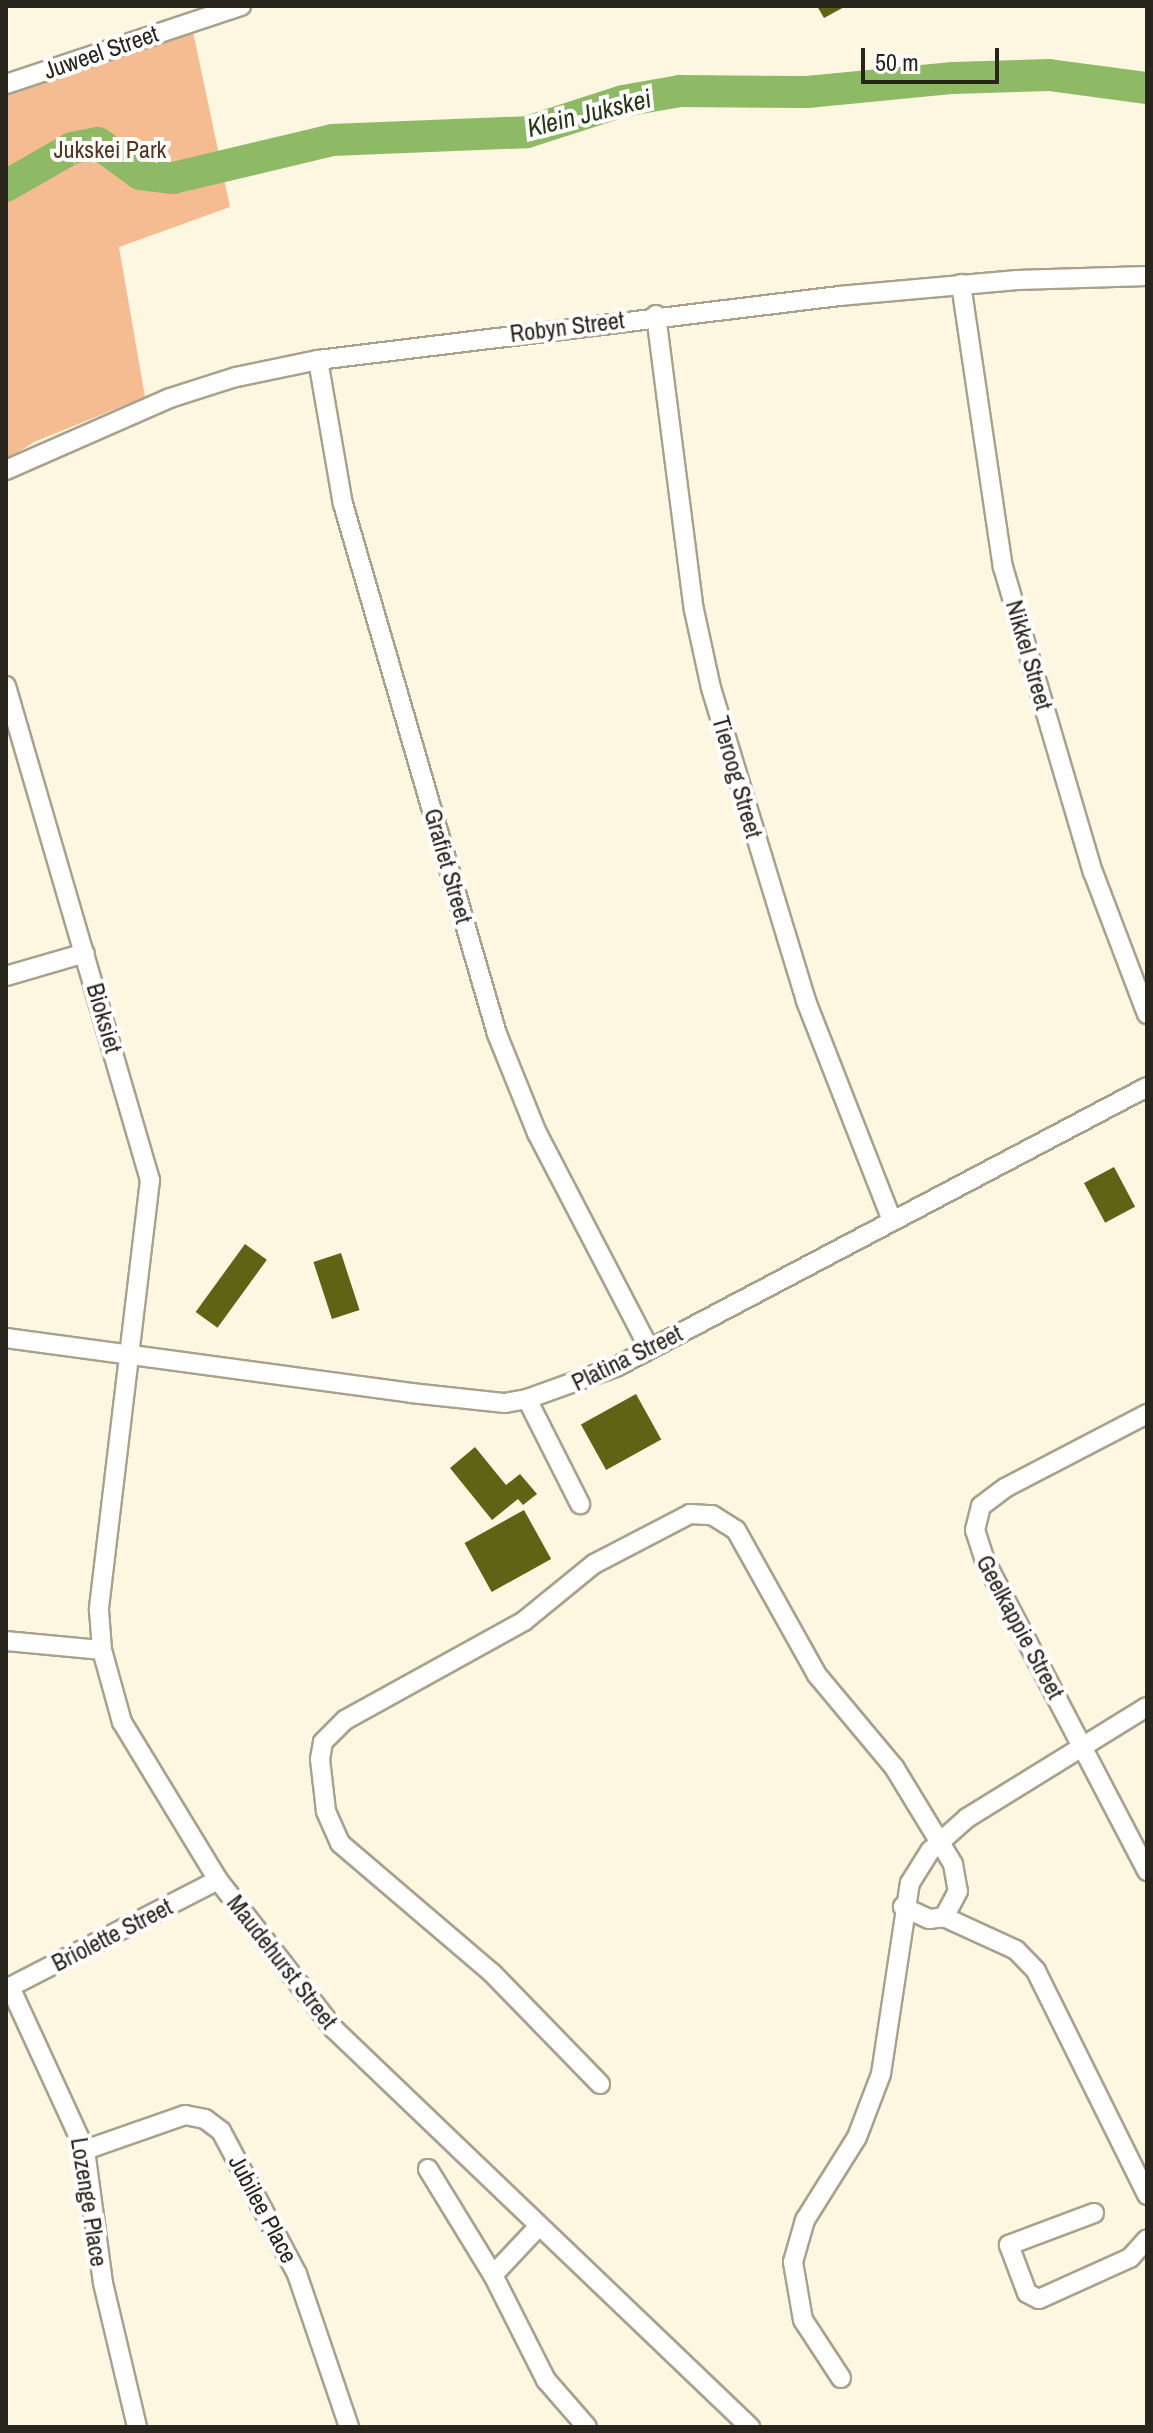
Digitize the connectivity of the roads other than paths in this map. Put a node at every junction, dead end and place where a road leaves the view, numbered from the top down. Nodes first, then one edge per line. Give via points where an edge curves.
1 (241, 6) edge
2 (6, 84) edge
3 (1147, 276) edge
4 (961, 284) junction
5 (656, 315) junction
6 (318, 360) junction
7 (6, 470) edge
8 (6, 686) edge
9 (85, 953) junction
10 (6, 976) edge
11 (1147, 1014) edge
12 (1147, 1087) edge
13 (892, 1220) junction
14 (6, 1338) edge
15 (649, 1348) junction
16 (131, 1355) junction
17 (527, 1399) junction
18 (1147, 1414) edge
19 (580, 1504) dead end
20 (6, 1641) edge
21 (102, 1650) junction
22 (1147, 1707) edge
23 (1083, 1748) junction
24 (939, 1842) junction
25 (1147, 1871) edge
26 (218, 1880) junction
27 (903, 1907) junction
28 (944, 1917) junction
29 (8, 1988) edge
30 (600, 2084) dead end
31 (85, 2150) junction
32 (428, 2169) dead end
33 (1147, 2195) edge
34 (1094, 2213) dead end
35 (538, 2227) junction
36 (1147, 2239) edge
37 (493, 2275) junction
38 (841, 2378) dead end
39 (137, 2427) edge
40 (349, 2427) edge
41 (587, 2427) edge
42 (750, 2427) edge

1 - 2 street, Juweel Street
3 - 4 street, Robyn Street
4 - 5 street, Robyn Street
4 - 11 street, Nikkel Street via 1003,567 1093,872
5 - 6 street, Robyn Street
5 - 13 street, Tieroog Street via 694,610 711,688 809,1012
6 - 7 street, Robyn Street via 254,372 170,398
6 - 15 street, Grafiet Street via 345,512 497,1034 537,1133
8 - 9 street, Bioksiet
9 - 10 street
9 - 16 street, Bioksiet via 150,1180
12 - 13 street, Platina Street
13 - 15 street, Platina Street
14 - 16 street, Platina Street
15 - 17 street, Platina Street via 616,1367
16 - 17 street, Platina Street via 411,1393 505,1403
16 - 21 street, Maudehurst Street via 101,1581
17 - 19 street
18 - 23 street, Geelkappie Street via 1005,1488 978,1514 979,1549
20 - 21 street
21 - 26 street, Maudehurst Street via 132,1742
22 - 23 street
23 - 24 street via 967,1818
23 - 25 street, Geelkappie Street
24 - 27 street via 921,1863
24 - 28 street via 959,1884 954,1905
24 - 30 street via 894,1767 817,1675 736,1530 712,1515 690,1514 666,1522 578,1574 524,1621 345,1720 323,1742 320,1759 335,1837 492,1973
26 - 29 street, Briolette Street
26 - 35 street, Maudehurst Street via 334,2029
27 - 28 street via 929,1919
27 - 38 street via 881,2074 857,2137 805,2220 793,2262 803,2320
28 - 33 street via 1016,1950 1036,1971
29 - 31 street, Lozenge Place
31 - 39 street, Lozenge Place via 103,2283
31 - 40 street, Jubilee Place via 185,2115 205,2119 221,2131 297,2274
32 - 37 street
34 - 36 street via 1009,2245 1033,2297 1130,2258
35 - 37 street
35 - 42 street, Maudehurst Street
37 - 41 street via 546,2380

